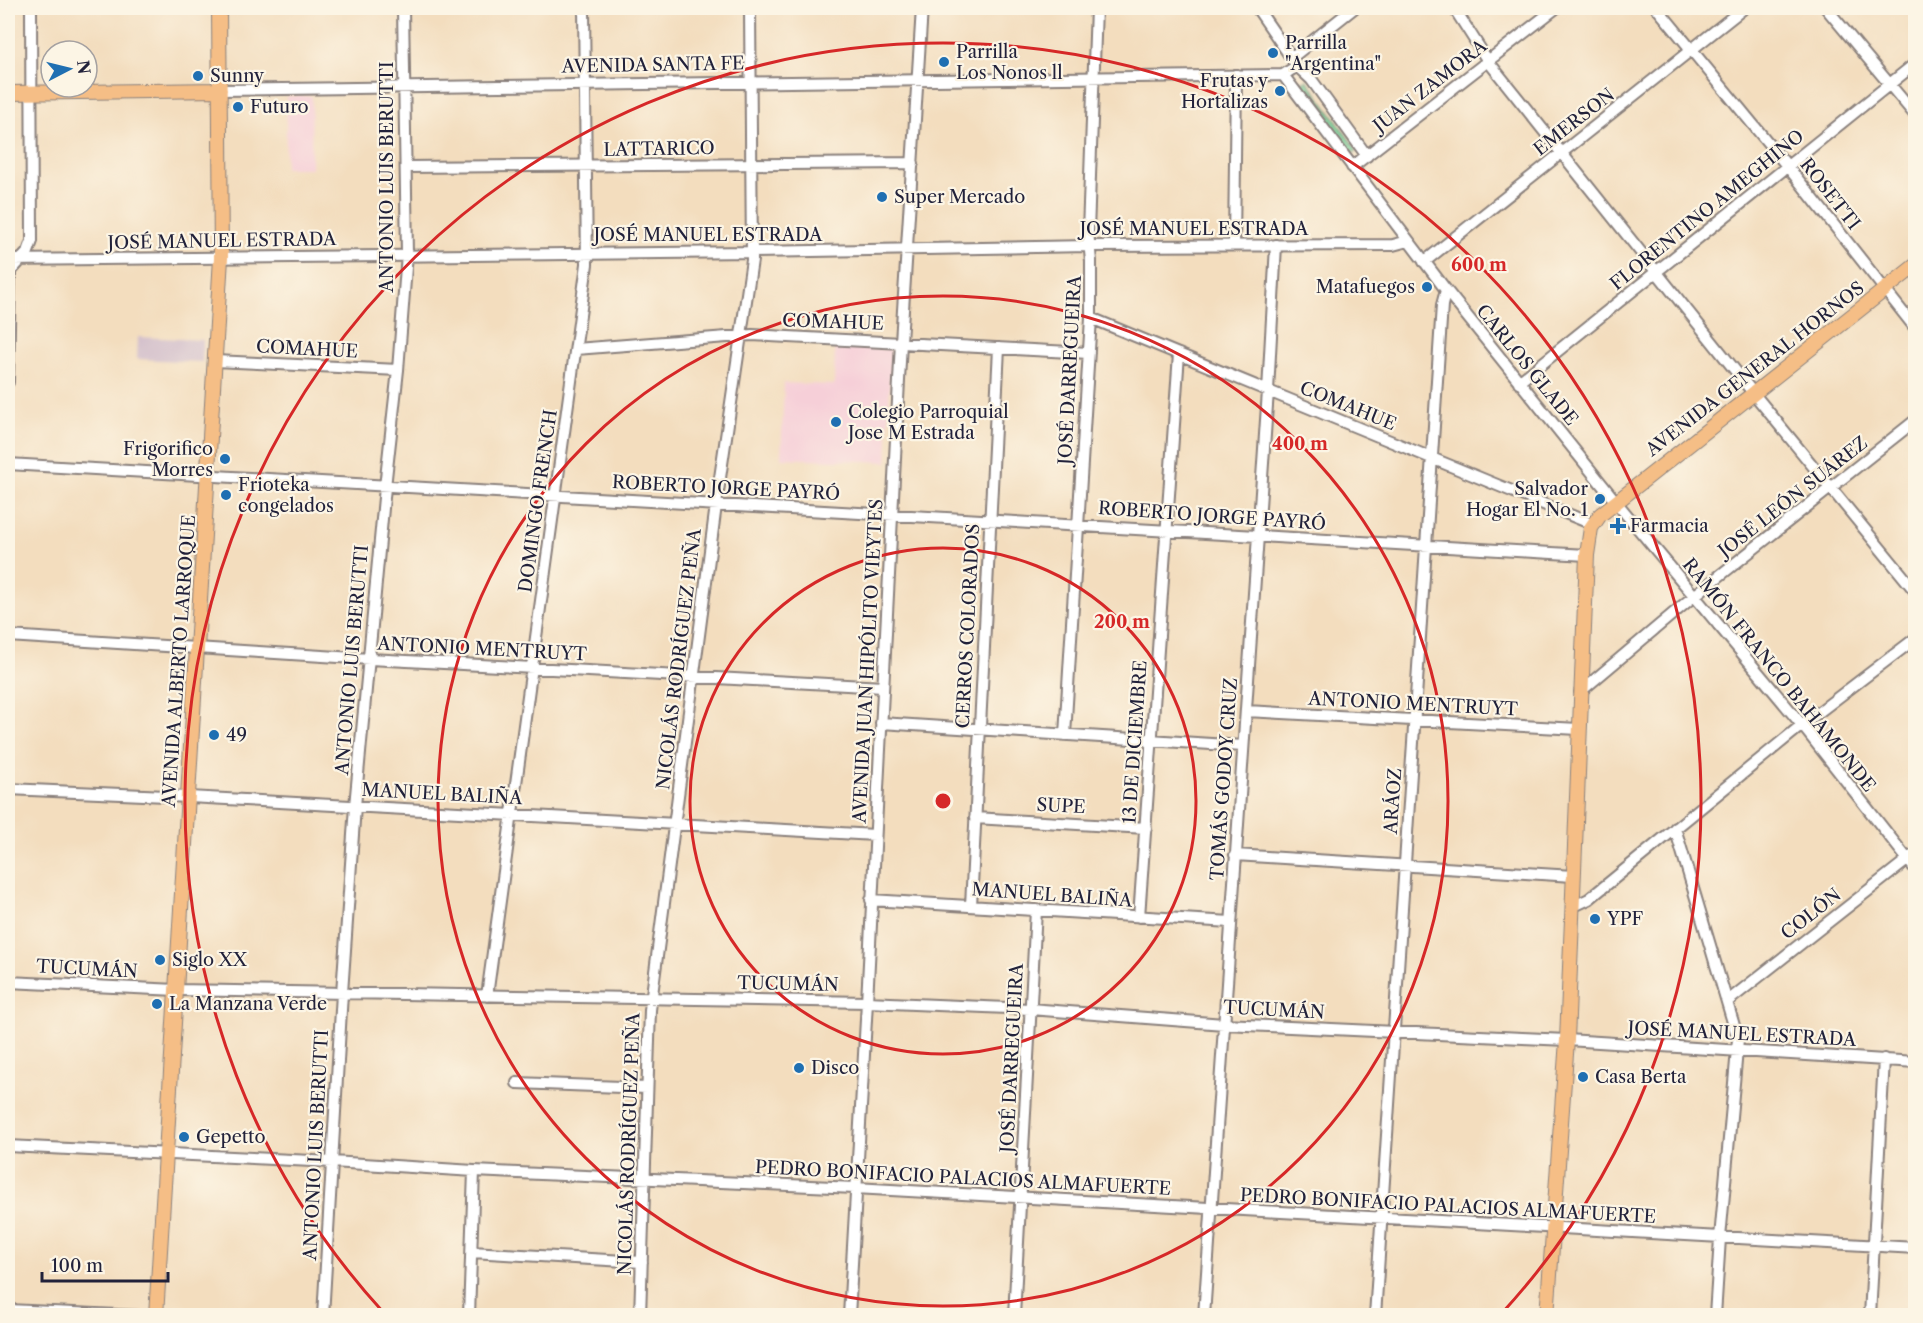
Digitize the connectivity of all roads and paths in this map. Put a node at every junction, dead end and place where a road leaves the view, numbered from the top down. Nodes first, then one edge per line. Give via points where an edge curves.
1 (31, 8) edge
2 (219, 8) edge
3 (403, 8) edge
4 (584, 8) edge
5 (750, 8) edge
6 (922, 8) edge
7 (1096, 8) edge
8 (1257, 8) edge
9 (1353, 8) edge
10 (1454, 8) edge
11 (1556, 8) edge
12 (1657, 8) edge
13 (1744, 8) edge
14 (1826, 8) edge
15 (1691, 50) junction
16 (1488, 61) junction
17 (1294, 62) junction
18 (1916, 63) edge
19 (1236, 75) junction
20 (1283, 75) junction
21 (1092, 77) junction
22 (917, 80) junction
23 (751, 82) junction
24 (585, 85) junction
25 (1889, 85) junction
26 (404, 87) junction
27 (220, 90) junction
28 (32, 92) junction
29 (8, 93) edge
30 (1916, 116) edge
31 (1562, 153) junction
32 (1367, 156) junction
33 (913, 163) junction
34 (752, 165) junction
35 (587, 166) junction
36 (406, 167) junction
37 (1352, 167) junction
38 (1788, 167) junction
39 (1408, 241) junction
40 (1234, 245) junction
41 (1276, 245) junction
42 (1089, 246) junction
43 (908, 250) junction
44 (752, 252) junction
45 (588, 253) junction
46 (407, 254) junction
47 (221, 258) junction
48 (8, 260) edge
49 (20, 260) junction
50 (1424, 262) junction
51 (1916, 265) edge
52 (1658, 271) junction
53 (1446, 290) junction
54 (1884, 290) junction
55 (1091, 318) junction
56 (1916, 329) edge
57 (741, 336) junction
58 (901, 342) junction
59 (999, 348) junction
60 (576, 349) junction
61 (1089, 353) junction
62 (1179, 354) junction
63 (215, 361) junction
64 (398, 370) junction
65 (8, 382) edge
66 (1519, 382) junction
67 (1268, 391) junction
68 (1754, 394) junction
69 (1916, 420) edge
70 (1433, 458) junction
71 (8, 464) edge
72 (209, 477) junction
73 (385, 487) junction
74 (1832, 488) junction
75 (555, 495) junction
76 (1616, 502) junction
77 (716, 505) junction
78 (892, 514) junction
79 (990, 520) junction
80 (1079, 524) junction
81 (1593, 524) junction
82 (1167, 531) junction
83 (1258, 536) junction
84 (1426, 546) junction
85 (1587, 555) junction
86 (1916, 592) edge
87 (1694, 596) junction
88 (8, 636) edge
89 (1916, 638) edge
90 (198, 648) junction
91 (370, 659) junction
92 (531, 667) junction
93 (693, 677) junction
94 (883, 687) junction
95 (1580, 692) junction
96 (1246, 711) junction
97 (1415, 720) junction
98 (881, 723) junction
99 (1802, 725) junction
100 (980, 729) junction
101 (1579, 729) junction
102 (1065, 735) junction
103 (1152, 740) junction
104 (1243, 746) junction
105 (8, 789) edge
106 (189, 797) junction
107 (355, 806) junction
108 (512, 815) junction
109 (975, 818) junction
110 (674, 824) junction
111 (1146, 828) junction
112 (1675, 828) junction
113 (875, 835) junction
114 (1235, 855) junction
115 (1911, 856) edge
116 (1405, 866) junction
117 (1916, 870) edge
118 (1573, 876) junction
119 (872, 900) junction
120 (971, 906) junction
121 (1572, 907) junction
122 (1036, 910) junction
123 (1139, 917) junction
124 (1231, 922) junction
125 (8, 982) edge
126 (177, 990) junction
127 (342, 993) junction
128 (487, 996) junction
129 (651, 998) junction
130 (1728, 1001) junction
131 (867, 1002) junction
132 (1030, 1010) junction
133 (1224, 1024) junction
134 (1394, 1032) junction
135 (1567, 1040) junction
136 (1738, 1050) junction
137 (1884, 1059) junction
138 (1916, 1062) edge
139 (518, 1083) dead end
140 (647, 1088) junction
141 (8, 1146) edge
142 (165, 1153) junction
143 (332, 1161) junction
144 (474, 1171) junction
145 (644, 1178) junction
146 (855, 1188) junction
147 (1021, 1197) junction
148 (1211, 1209) junction
149 (1382, 1219) junction
150 (1553, 1229) junction
151 (1720, 1238) junction
152 (1874, 1246) junction
153 (1916, 1248) edge
154 (472, 1252) junction
155 (642, 1262) junction
156 (8, 1310) edge
157 (140, 1316) edge
158 (156, 1316) edge
159 (323, 1316) edge
160 (470, 1316) edge
161 (640, 1316) edge
162 (849, 1316) edge
163 (1014, 1316) edge
164 (1204, 1316) edge
165 (1375, 1316) edge
166 (1547, 1316) edge
167 (1715, 1316) edge
168 (1870, 1316) edge

1 - 28 street
2 - 27 main road, AVENIDA ALBERTO LARROQUE
3 - 26 street, ANTONIO LUIS BERUTTI
4 - 24 street, DOMINGO FRENCH
5 - 23 street, NICOLÁS RODRÍGUEZ PEÑA
6 - 22 street, AVENIDA JUAN HIPÓLITO VIEYTES
7 - 21 street, JOSÉ DARREGUEIRA
8 - 17 street
9 - 17 street
10 - 16 street
11 - 16 street, JUAN ZAMORA
12 - 15 street, ROSETTI
13 - 15 street, EMERSON
14 - 25 street
15 - 31 street, EMERSON
15 - 38 street, ROSETTI
16 - 31 street
16 - 32 street, JUAN ZAMORA
17 - 20 street
17 - 32 street
18 - 25 street, FLORENTINO AMEGHINO
19 - 20 street, AVENIDA SANTA FE
19 - 21 street, AVENIDA SANTA FE
19 - 40 street
20 - 37 street, CARLOS GLADE
21 - 22 street, AVENIDA SANTA FE
21 - 42 street, JOSÉ DARREGUEIRA
22 - 23 street, AVENIDA SANTA FE
22 - 33 street, AVENIDA JUAN HIPÓLITO VIEYTES
23 - 24 street, AVENIDA SANTA FE
23 - 34 street, NICOLÁS RODRÍGUEZ PEÑA
24 - 26 street, AVENIDA SANTA FE
24 - 35 street, DOMINGO FRENCH
25 - 30 street
25 - 38 street, FLORENTINO AMEGHINO
26 - 27 street, AVENIDA SANTA FE
26 - 36 street, ANTONIO LUIS BERUTTI
27 - 28 main road, AVENIDA SANTA FE
27 - 47 main road, AVENIDA ALBERTO LARROQUE
28 - 29 main road, AVENIDA SANTA FE
28 - 49 street via 32,242
31 - 50 street, EMERSON
31 - 52 street
32 - 37 street, JUAN ZAMORA
33 - 34 street, LATTARICO
33 - 43 street, AVENIDA JUAN HIPÓLITO VIEYTES
34 - 35 street, LATTARICO
34 - 44 street, NICOLÁS RODRÍGUEZ PEÑA
35 - 36 street, LATTARICO
35 - 45 street, DOMINGO FRENCH
36 - 46 street, ANTONIO LUIS BERUTTI
37 - 39 street, CARLOS GLADE
38 - 52 street, FLORENTINO AMEGHINO
38 - 54 street, ROSETTI
39 - 41 street, JOSÉ MANUEL ESTRADA via 1393,245
39 - 50 street, CARLOS GLADE
40 - 41 street, JOSÉ MANUEL ESTRADA
40 - 42 street, JOSÉ MANUEL ESTRADA
41 - 67 street, TOMÁS GODOY CRUZ
42 - 43 street, JOSÉ MANUEL ESTRADA
42 - 55 street, JOSÉ DARREGUEIRA
43 - 44 street, JOSÉ MANUEL ESTRADA
43 - 58 street, AVENIDA JUAN HIPÓLITO VIEYTES
44 - 45 street, JOSÉ MANUEL ESTRADA
44 - 57 street, NICOLÁS RODRÍGUEZ PEÑA
45 - 46 street, JOSÉ MANUEL ESTRADA
45 - 60 street, DOMINGO FRENCH
46 - 47 street, JOSÉ MANUEL ESTRADA
46 - 64 street, ANTONIO LUIS BERUTTI
47 - 49 street, JOSÉ MANUEL ESTRADA
47 - 63 main road, AVENIDA ALBERTO LARROQUE
48 - 49 street, JOSÉ MANUEL ESTRADA
49 - 65 street via 10,272
50 - 53 street, CARLOS GLADE
51 - 54 main road, AVENIDA GENERAL HORNOS
52 - 66 street, FLORENTINO AMEGHINO
52 - 68 street
53 - 66 street, CARLOS GLADE
53 - 70 street, ARÁOZ
54 - 56 street, ROSETTI
54 - 68 main road, AVENIDA GENERAL HORNOS
55 - 61 street, JOSÉ DARREGUEIRA
55 - 62 street, COMAHUE
57 - 58 street, COMAHUE
57 - 60 street, COMAHUE
57 - 77 street, NICOLÁS RODRÍGUEZ PEÑA
58 - 59 street, COMAHUE
58 - 78 street, AVENIDA JUAN HIPÓLITO VIEYTES
59 - 61 street, COMAHUE
59 - 79 street, CERROS COLORADOS
60 - 75 street, DOMINGO FRENCH
61 - 80 street, JOSÉ DARREGUEIRA
62 - 67 street, COMAHUE
62 - 82 street, 13 DE DICIEMBRE
63 - 64 street, COMAHUE
63 - 72 main road, AVENIDA ALBERTO LARROQUE
64 - 73 street, ANTONIO LUIS BERUTTI
66 - 76 street, CARLOS GLADE
67 - 70 street, COMAHUE
67 - 83 street, TOMÁS GODOY CRUZ
68 - 74 street
68 - 76 main road, AVENIDA GENERAL HORNOS
69 - 74 street, JOSÉ LEÓN SUÁREZ
70 - 81 street, COMAHUE
70 - 84 street, ARÁOZ
71 - 72 street, ROBERTO JORGE PAYRÓ
72 - 73 street, ROBERTO JORGE PAYRÓ
72 - 90 main road, AVENIDA ALBERTO LARROQUE
73 - 75 street, ROBERTO JORGE PAYRÓ
73 - 91 street, ANTONIO LUIS BERUTTI
74 - 86 street
74 - 87 street, JOSÉ LEÓN SUÁREZ
75 - 77 street, ROBERTO JORGE PAYRÓ
75 - 92 street, DOMINGO FRENCH
76 - 81 main road, AVENIDA GENERAL HORNOS
76 - 87 street, RAMÓN FRANCO BAHAMONDE
77 - 78 street, ROBERTO JORGE PAYRÓ
77 - 93 street, NICOLÁS RODRÍGUEZ PEÑA
78 - 79 street, ROBERTO JORGE PAYRÓ
78 - 94 street, AVENIDA JUAN HIPÓLITO VIEYTES
79 - 80 street, ROBERTO JORGE PAYRÓ
79 - 100 street, CERROS COLORADOS
80 - 82 street, ROBERTO JORGE PAYRÓ
80 - 102 street, JOSÉ DARREGUEIRA
81 - 85 main road
82 - 83 street, ROBERTO JORGE PAYRÓ
82 - 103 street, 13 DE DICIEMBRE
83 - 84 street, ROBERTO JORGE PAYRÓ
83 - 96 street, TOMÁS GODOY CRUZ
84 - 85 street, ROBERTO JORGE PAYRÓ
84 - 97 street, ARÁOZ
85 - 95 main road
87 - 95 street, JOSÉ LEÓN SUÁREZ
87 - 99 street, RAMÓN FRANCO BAHAMONDE
88 - 90 street, ANTONIO MENTRUYT
89 - 99 street
90 - 91 street, ANTONIO MENTRUYT
90 - 106 main road, AVENIDA ALBERTO LARROQUE
91 - 92 street, ANTONIO MENTRUYT
91 - 107 street, ANTONIO LUIS BERUTTI
92 - 93 street, ANTONIO MENTRUYT
92 - 108 street, DOMINGO FRENCH
93 - 94 street, ANTONIO MENTRUYT
93 - 110 street, NICOLÁS RODRÍGUEZ PEÑA
94 - 98 street, AVENIDA JUAN HIPÓLITO VIEYTES
95 - 101 main road
96 - 97 street, ANTONIO MENTRUYT
96 - 104 street, TOMÁS GODOY CRUZ
97 - 101 street, ANTONIO MENTRUYT
97 - 116 street, ARÁOZ
98 - 100 street
98 - 113 street, AVENIDA JUAN HIPÓLITO VIEYTES
99 - 112 street
99 - 115 street, RAMÓN FRANCO BAHAMONDE
100 - 102 street
100 - 109 street, CERROS COLORADOS
101 - 118 main road
102 - 103 street
103 - 104 street
103 - 111 street, 13 DE DICIEMBRE
104 - 114 street, TOMÁS GODOY CRUZ
105 - 106 street, MANUEL BALIÑA
106 - 107 street, MANUEL BALIÑA
106 - 126 main road, AVENIDA ALBERTO LARROQUE
107 - 108 street, MANUEL BALIÑA
107 - 127 street, ANTONIO LUIS BERUTTI
108 - 110 street, MANUEL BALIÑA
108 - 128 street, DOMINGO FRENCH
109 - 111 street, SUPE
109 - 120 street, CERROS COLORADOS
110 - 113 street, MANUEL BALIÑA
110 - 129 street, NICOLÁS RODRÍGUEZ PEÑA
111 - 123 street, 13 DE DICIEMBRE
112 - 121 street via 1589,898
112 - 130 street
113 - 119 street, AVENIDA JUAN HIPÓLITO VIEYTES
114 - 116 street
114 - 124 street, TOMÁS GODOY CRUZ
115 - 117 street, RAMÓN FRANCO BAHAMONDE
115 - 130 street, COLÓN
116 - 118 street
116 - 134 street, ARÁOZ
118 - 121 main road
119 - 120 street, MANUEL BALIÑA
119 - 131 street, AVENIDA JUAN HIPÓLITO VIEYTES
120 - 122 street, MANUEL BALIÑA
121 - 135 main road
122 - 123 street, MANUEL BALIÑA
122 - 132 street, JOSÉ DARREGUEIRA
123 - 124 street, MANUEL BALIÑA
124 - 133 street, TOMÁS GODOY CRUZ
125 - 126 street, TUCUMÁN
126 - 127 street, TUCUMÁN
126 - 142 main road, AVENIDA ALBERTO LARROQUE
127 - 128 street, TUCUMÁN
127 - 143 street, ANTONIO LUIS BERUTTI
128 - 129 street, TUCUMÁN
129 - 131 street, TUCUMÁN
129 - 140 street, NICOLÁS RODRÍGUEZ PEÑA
130 - 136 street
131 - 132 street, TUCUMÁN
131 - 146 street, AVENIDA JUAN HIPÓLITO VIEYTES
132 - 133 street, TUCUMÁN
132 - 147 street, JOSÉ DARREGUEIRA
133 - 134 street, TUCUMÁN
133 - 148 street, TOMÁS GODOY CRUZ
134 - 135 street, TUCUMÁN
134 - 149 street, ARÁOZ
135 - 136 street, JOSÉ MANUEL ESTRADA
135 - 150 main road
136 - 137 street, JOSÉ MANUEL ESTRADA
136 - 151 street
137 - 138 street, JOSÉ MANUEL ESTRADA
137 - 152 street
139 - 140 street
140 - 145 street, NICOLÁS RODRÍGUEZ PEÑA
141 - 142 street, PEDRO BONIFACIO PALACIOS ALMAFUERTE
142 - 143 street, PEDRO BONIFACIO PALACIOS ALMAFUERTE
142 - 158 main road, AVENIDA ALBERTO LARROQUE
143 - 144 street, PEDRO BONIFACIO PALACIOS ALMAFUERTE
143 - 159 street, ANTONIO LUIS BERUTTI
144 - 145 street, PEDRO BONIFACIO PALACIOS ALMAFUERTE
144 - 154 street
145 - 146 street, PEDRO BONIFACIO PALACIOS ALMAFUERTE
145 - 155 street, NICOLÁS RODRÍGUEZ PEÑA
146 - 147 street, PEDRO BONIFACIO PALACIOS ALMAFUERTE
146 - 162 street, AVENIDA JUAN HIPÓLITO VIEYTES
147 - 148 street, PEDRO BONIFACIO PALACIOS ALMAFUERTE
147 - 163 street, JOSÉ DARREGUEIRA
148 - 149 street, PEDRO BONIFACIO PALACIOS ALMAFUERTE
148 - 164 street, TOMÁS GODOY CRUZ
149 - 150 street, PEDRO BONIFACIO PALACIOS ALMAFUERTE
149 - 165 street, ARÁOZ
150 - 151 street, PEDRO BONIFACIO PALACIOS ALMAFUERTE
150 - 166 main road
151 - 152 street, PEDRO BONIFACIO PALACIOS ALMAFUERTE
151 - 167 street
152 - 153 street, PEDRO BONIFACIO PALACIOS ALMAFUERTE
152 - 168 street
154 - 155 street
154 - 160 street
155 - 161 street, NICOLÁS RODRÍGUEZ PEÑA
156 - 157 street

